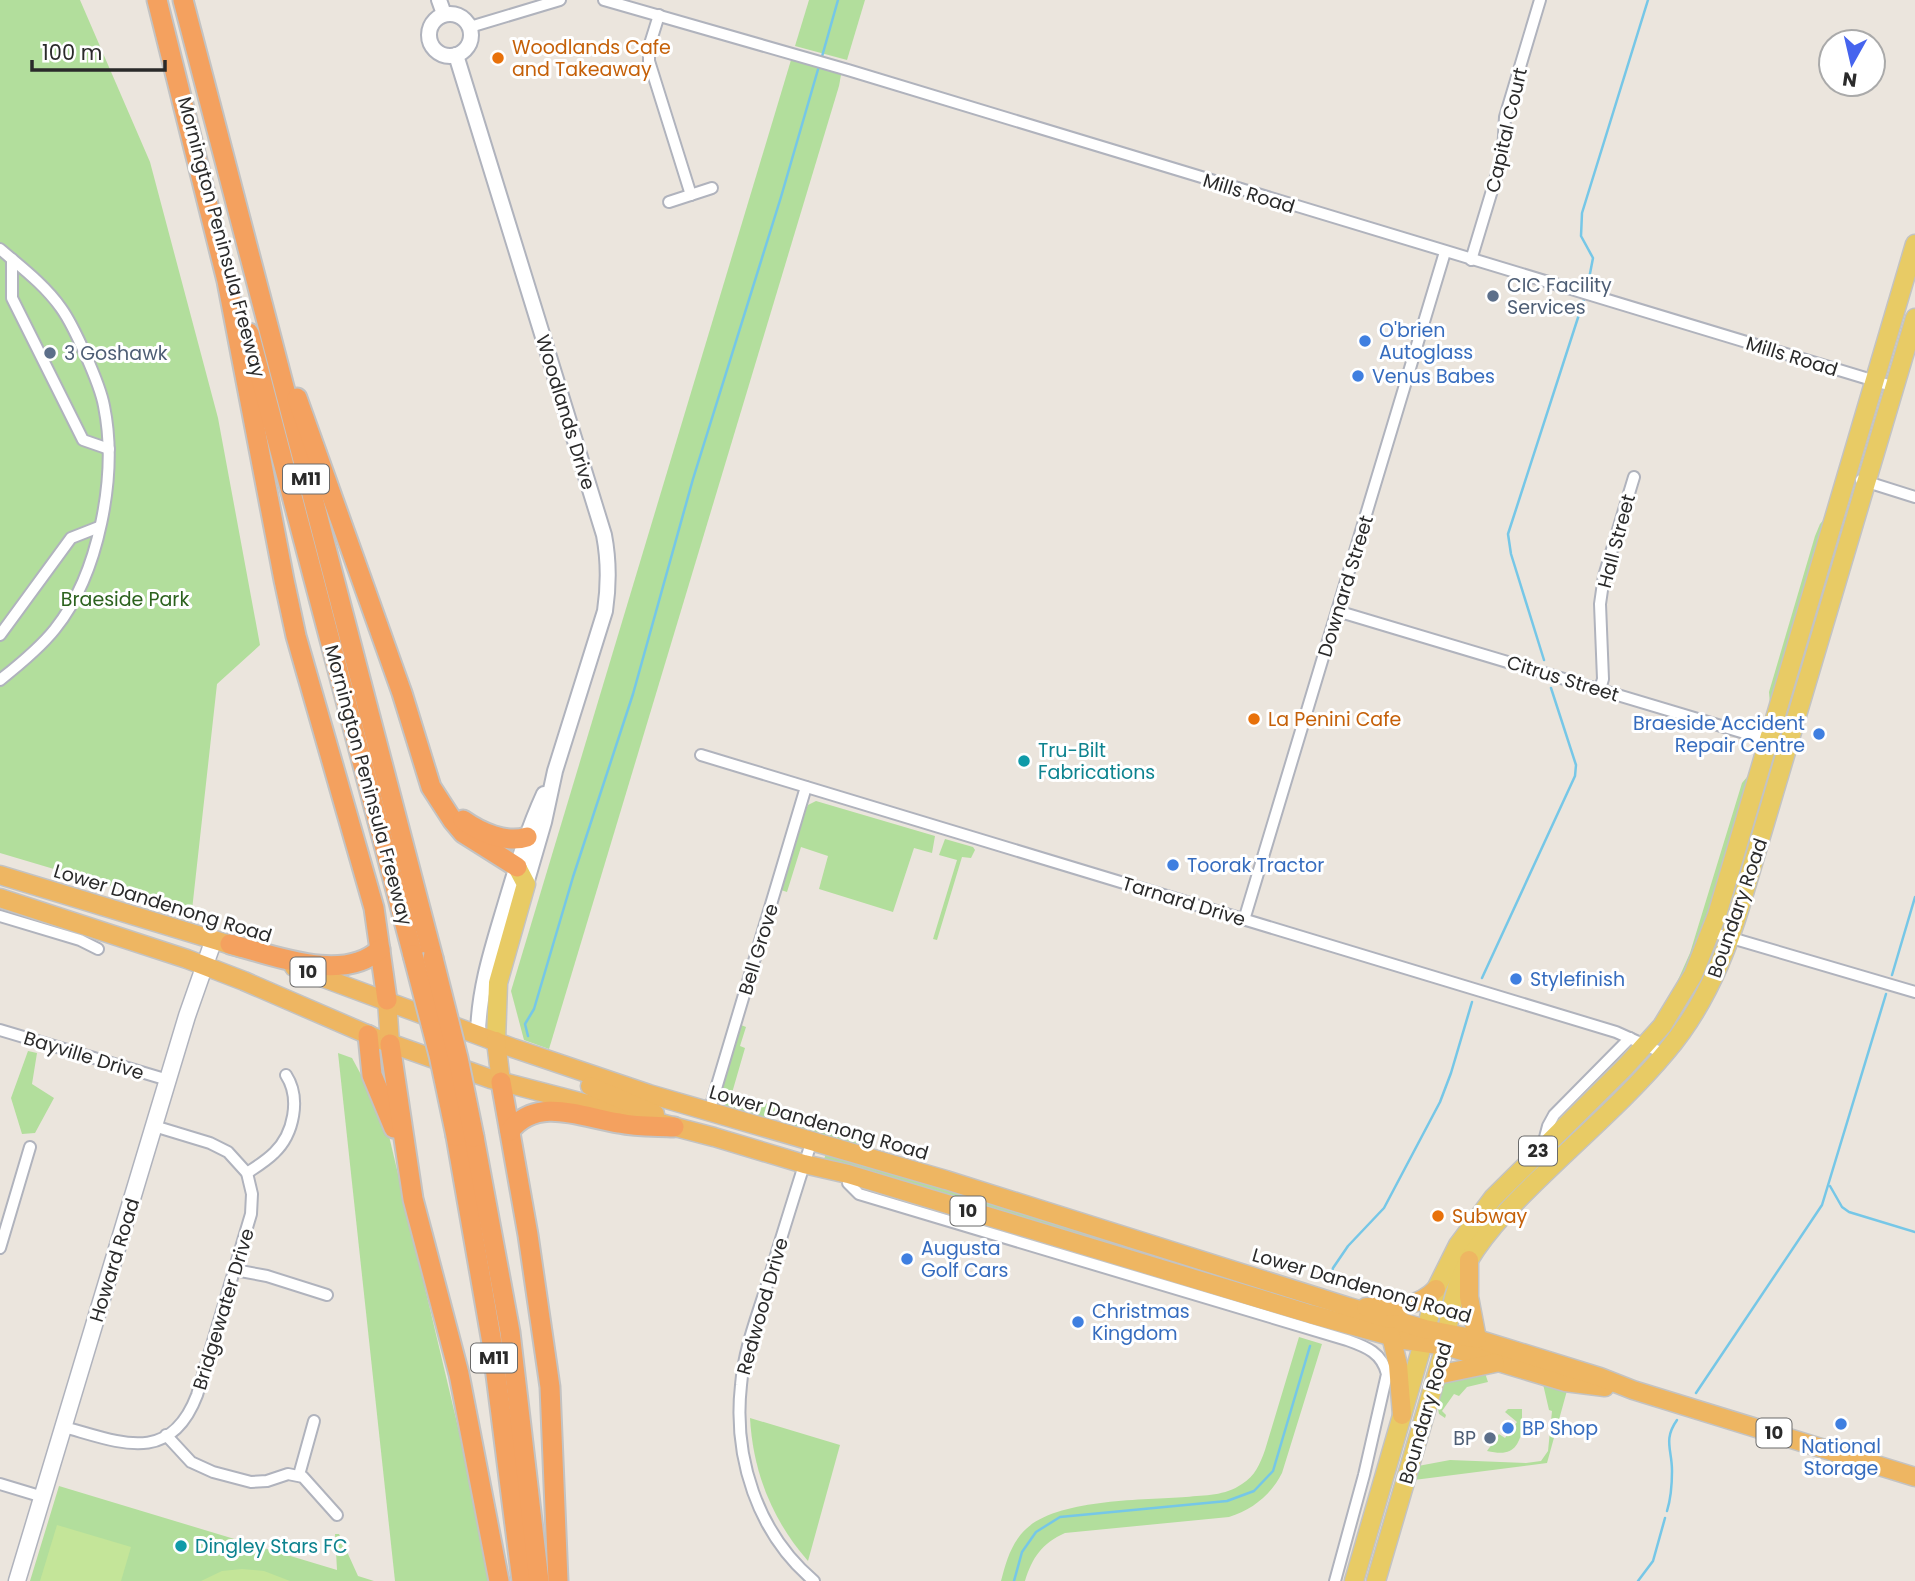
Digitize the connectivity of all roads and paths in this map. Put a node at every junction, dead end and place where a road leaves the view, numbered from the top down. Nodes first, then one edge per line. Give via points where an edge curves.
1 (158, 0) edge
2 (183, 0) edge
3 (560, 0) edge
4 (604, 0) edge
5 (1540, 0) edge
6 (442, 7) edge
7 (659, 15) junction
8 (470, 27) junction
9 (456, 55) junction
10 (712, 188) dead end
11 (691, 195) junction
12 (669, 202) dead end
13 (1915, 244) edge
14 (0, 249) edge
15 (1445, 252) junction
16 (12, 259) junction
17 (1471, 260) junction
18 (250, 265) junction
19 (1915, 318) edge
20 (1874, 381) junction
21 (1895, 387) junction
22 (109, 449) junction
23 (1846, 475) junction
24 (1634, 477) dead end
25 (1867, 481) junction
26 (1915, 497) edge
27 (99, 527) junction
28 (1337, 611) junction
29 (0, 635) edge
30 (0, 680) edge
31 (1600, 689) junction
32 (1768, 740) junction
33 (1788, 746) junction
34 (701, 755) dead end
35 (555, 771) junction
36 (806, 787) junction
37 (440, 802) junction
38 (527, 837) junction
39 (0, 875) edge
40 (521, 875) junction
41 (0, 898) edge
42 (0, 916) edge
43 (1244, 920) junction
44 (1711, 932) junction
45 (112, 933) junction
46 (1731, 937) junction
47 (76, 939) junction
48 (222, 942) junction
49 (98, 948) dead end
50 (380, 949) junction
51 (423, 956) junction
52 (204, 966) junction
53 (1915, 992) edge
54 (387, 1000) junction
55 (0, 1030) edge
56 (478, 1034) junction
57 (368, 1035) junction
58 (1638, 1041) junction
59 (390, 1044) junction
60 (497, 1046) junction
61 (1665, 1054) junction
62 (286, 1075) dead end
63 (168, 1080) junction
64 (501, 1082) junction
65 (709, 1112) junction
66 (154, 1126) junction
67 (674, 1127) junction
68 (509, 1131) junction
69 (699, 1133) junction
70 (465, 1136) junction
71 (812, 1140) junction
72 (30, 1147) dead end
73 (804, 1164) junction
74 (247, 1173) junction
75 (848, 1174) junction
76 (410, 1183) junction
77 (0, 1248) edge
78 (1469, 1260) junction
79 (235, 1270) junction
80 (1436, 1289) junction
81 (327, 1295) dead end
82 (1349, 1307) junction
83 (1359, 1327) junction
84 (1333, 1336) junction
85 (1391, 1336) junction
86 (1424, 1336) junction
87 (1446, 1339) junction
88 (1477, 1339) junction
89 (1498, 1362) junction
90 (1437, 1375) junction
91 (1633, 1390) junction
92 (1402, 1415) junction
93 (314, 1420) dead end
94 (64, 1427) junction
95 (166, 1436) junction
96 (1389, 1455) junction
97 (299, 1475) junction
98 (1364, 1475) junction
99 (1915, 1478) edge
100 (0, 1484) edge
101 (43, 1497) junction
102 (337, 1515) dead end
103 (17, 1581) edge
104 (499, 1581) edge
105 (522, 1581) edge
106 (539, 1581) edge
107 (558, 1581) edge
108 (814, 1581) edge
109 (1335, 1581) edge
110 (1354, 1581) edge
111 (1376, 1581) edge

1 - 50 highway via 227,281 294,625 368,883
1 - 51 highway, Mornington Peninsula Freeway / M11
2 - 18 highway, Mornington Peninsula Freeway / M11
3 - 8 street
4 - 7 street, Mills Road
5 - 17 street, Capital Court via 1505,117 1503,154
6 - 8 street via 463,17
6 - 9 street via 429,28 429,41 437,53
7 - 11 street via 649,61
7 - 15 street, Mills Road
8 - 9 street via 468,46
9 - 35 street, Woodlands Drive via 608,559 605,611
10 - 11 street
11 - 12 street
13 - 20 main road, Boundary Road / 23
14 - 16 street
15 - 17 street, Mills Road
15 - 28 street, Downard Street
16 - 22 street via 62,309 104,404
16 - 22 street via 12,298 83,440
17 - 20 street, Mills Road
18 - 37 highway via 402,693 425,771
18 - 51 highway, Mornington Peninsula Freeway / M11
19 - 21 main road, Boundary Road / 23
20 - 21 street, Mills Road
20 - 23 main road, Boundary Road / 23
21 - 25 main road, Boundary Road / 23
22 - 27 street
23 - 25 street
23 - 32 main road, Boundary Road / 23
24 - 31 street, Hall Street via 1604,576
25 - 26 street
25 - 33 main road, Boundary Road / 23
27 - 29 street via 71,538
27 - 30 street via 81,587 55,629
28 - 31 street, Citrus Street
28 - 43 street, Downard Street
31 - 32 street, Citrus Street
32 - 33 street, Citrus Street
32 - 44 main road, Boundary Road / 23
33 - 46 main road, Boundary Road / 23
34 - 36 street, Tarnard Drive
35 - 38 street, Woodlands Drive
35 - 40 street, Woodlands Drive via 542,831
36 - 43 street, Tarnard Drive
36 - 65 street, Bell Grove
37 - 38 highway via 486,833
37 - 40 highway via 463,833
38 - 40 street, Woodlands Drive
39 - 48 highway, Lower Dandenong Road / 10
40 - 56 street, Woodlands Drive via 486,966
40 - 60 main road, Woodlands Drive via 498,983
41 - 45 highway, Lower Dandenong Road / 10
42 - 47 street, Lower Dandenong Road
43 - 58 street, Tarnard Drive
44 - 46 street
44 - 58 main road, Boundary Road / 23 via 1662,1026
45 - 47 street, Lower Dandenong Road
45 - 52 highway, Lower Dandenong Road / 10
46 - 53 street
46 - 61 main road, Boundary Road / 23 via 1706,993
47 - 49 street, Lower Dandenong Road
48 - 50 highway via 332,967 360,962
48 - 52 main road, Howard Road
48 - 54 highway, Lower Dandenong Road / 10
50 - 54 highway
51 - 70 highway, Mornington Peninsula Freeway / M11, bridge via 458,1058
52 - 57 highway, Lower Dandenong Road / 10
52 - 63 main road, Howard Road
54 - 56 highway, Lower Dandenong Road / 10
54 - 59 highway
55 - 63 street, Bayville Drive
56 - 60 highway via 484,1043
57 - 59 highway, Lower Dandenong Road / 10
57 - 76 highway via 372,1075
58 - 61 street, Tarnard Drive
58 - 80 main road, Boundary Road / 23 via 1473,1222
59 - 64 highway, Lower Dandenong Road / 10
59 - 76 highway
60 - 64 highway
60 - 65 highway, Lower Dandenong Road / 10
60 - 69 highway
61 - 78 main road, Boundary Road / 23 via 1507,1210
62 - 74 street via 294,1095 289,1129 274,1153
63 - 66 main road, Howard Road
64 - 67 highway, Lower Dandenong Road / 10
64 - 68 highway
65 - 71 highway, Lower Dandenong Road / 10
66 - 74 street via 219,1147 236,1158
66 - 94 main road, Howard Road
67 - 68 highway via 620,1124 551,1111 529,1117
67 - 69 highway, Lower Dandenong Road / 10
68 - 107 highway via 550,1387
69 - 73 highway, Lower Dandenong Road / 10
70 - 105 highway, Mornington Peninsula Freeway / M11
70 - 106 highway, Mornington Peninsula Freeway / M11 via 510,1332
71 - 73 street, Redwood Drive
71 - 82 highway, Lower Dandenong Road / 10
72 - 77 street
73 - 75 highway, Lower Dandenong Road / 10
73 - 108 street, Redwood Drive via 750,1341 738,1426 746,1472 763,1517 783,1548
74 - 79 street, Bridgewater Drive via 253,1204
75 - 83 highway, Lower Dandenong Road / 10
75 - 84 street via 848,1183 859,1194
76 - 104 highway via 459,1374
78 - 87 main road, Boundary Road / 23
78 - 88 highway via 1469,1297
79 - 81 street
79 - 95 street, Bridgewater Drive via 192,1409
80 - 82 highway via 1414,1304
80 - 86 main road, Boundary Road / 23
82 - 86 highway, Lower Dandenong Road / 10
83 - 84 street
83 - 85 highway, Lower Dandenong Road / 10
84 - 98 street via 1362,1345 1385,1363 1387,1374
85 - 86 highway, Lower Dandenong Road / 10
85 - 92 highway
86 - 87 highway, Lower Dandenong Road / 10
86 - 92 main road, Boundary Road / 23
87 - 88 highway, Lower Dandenong Road / 10
87 - 89 highway, Lower Dandenong Road / 10
87 - 90 main road, Boundary Road / 23
88 - 91 highway, Lower Dandenong Road / 10
89 - 90 highway
89 - 91 highway, Lower Dandenong Road / 10 via 1565,1382
90 - 111 main road, Boundary Road / 23
91 - 99 highway, Lower Dandenong Road / 10
92 - 96 main road, Boundary Road / 23
93 - 97 street
94 - 95 street via 133,1444
94 - 101 main road, Howard Road
95 - 97 street via 197,1466 244,1481 260,1483
96 - 98 street, Boundary Road
96 - 110 main road, Boundary Road / 23
97 - 102 street
98 - 109 street
100 - 101 street
101 - 103 main road, Howard Road

